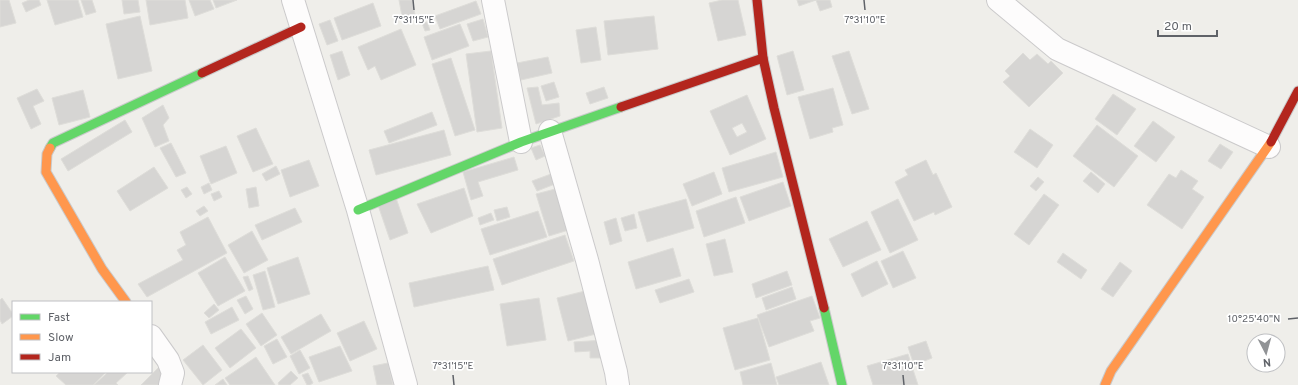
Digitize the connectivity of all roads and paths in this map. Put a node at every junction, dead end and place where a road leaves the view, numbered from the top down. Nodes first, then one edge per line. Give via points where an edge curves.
1 (293, 0) edge
2 (493, 0) edge
3 (757, 0) edge
4 (998, 0) edge
5 (301, 27) junction
6 (763, 58) junction
7 (1298, 91) edge
8 (550, 131) junction
9 (521, 142) junction
10 (1269, 147) junction
11 (358, 210) junction
12 (125, 301) edge
13 (152, 337) edge
14 (170, 385) edge
15 (406, 385) edge
16 (618, 385) edge
17 (842, 385) edge
18 (1105, 385) edge

1 - 5 street
2 - 9 street
3 - 6 street
4 - 10 street via 1057,49
5 - 11 street
5 - 12 street via 53,143 46,154 46,172 102,269
6 - 8 street
6 - 17 street
7 - 10 street
8 - 9 street
8 - 16 street via 587,260
9 - 11 street
10 - 18 street via 1111,371
11 - 15 street
13 - 14 street via 168,360 173,373

